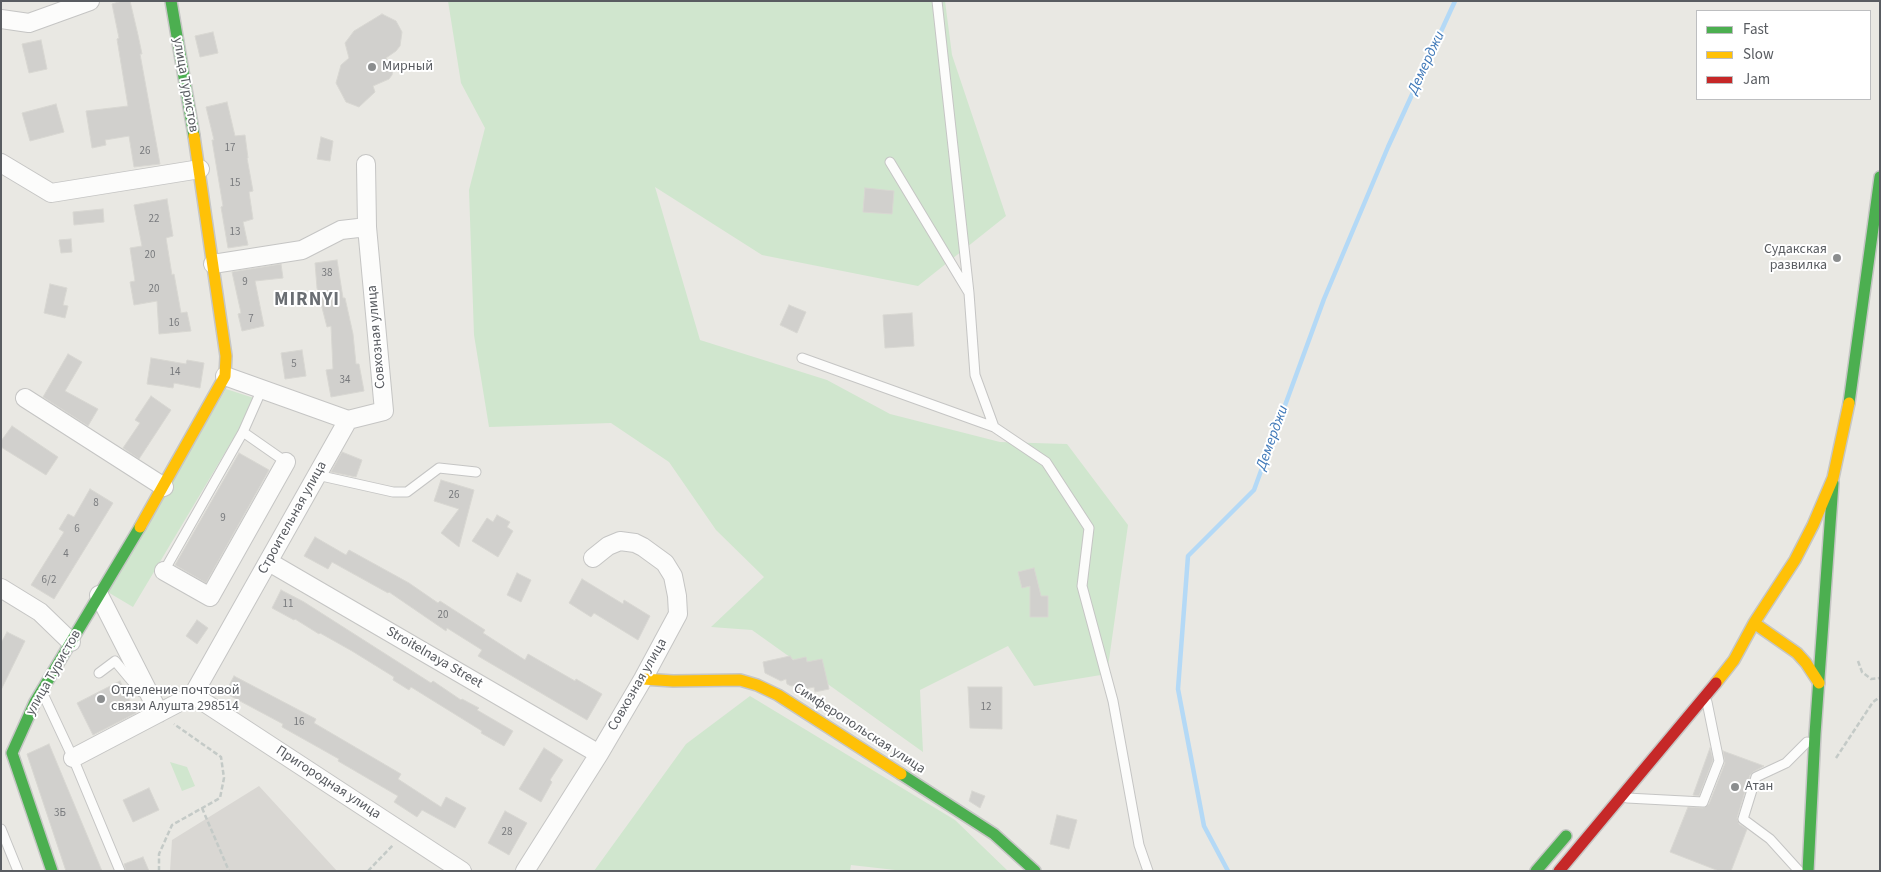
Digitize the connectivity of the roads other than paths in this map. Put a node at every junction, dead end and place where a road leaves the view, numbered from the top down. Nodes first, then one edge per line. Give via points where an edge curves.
1 (90, 1) edge
2 (171, 1) edge
3 (937, 1) edge
4 (1, 19) edge
5 (890, 162) dead end
6 (1, 163) edge
7 (366, 164) dead end
8 (200, 169) junction
9 (1880, 177) edge
10 (367, 227) junction
11 (213, 264) junction
12 (969, 293) junction
13 (802, 358) dead end
14 (225, 376) junction
15 (262, 389) junction
16 (25, 398) dead end
17 (348, 420) junction
18 (994, 427) junction
19 (243, 432) junction
20 (286, 462) joint
21 (476, 472) dead end
22 (317, 475) junction
23 (1833, 478) junction
24 (164, 487) junction
25 (593, 558) dead end
26 (270, 560) junction
27 (164, 571) joint
28 (1, 588) edge
29 (99, 595) junction
30 (1754, 623) junction
31 (71, 642) junction
32 (1724, 652) dead end
33 (99, 673) dead end
34 (643, 679) junction
35 (1819, 683) junction
36 (42, 692) junction
37 (193, 695) junction
38 (1705, 697) junction
39 (159, 713) junction
40 (1814, 734) junction
41 (599, 754) junction
42 (73, 758) junction
43 (1622, 797) junction
44 (1574, 826) dead end
45 (1, 829) edge
46 (18, 871) edge
47 (52, 871) edge
48 (120, 871) edge
49 (462, 871) edge
50 (525, 871) edge
51 (1035, 871) edge
52 (1148, 871) edge
53 (1536, 871) edge
54 (1559, 871) edge
55 (1799, 871) edge
56 (1808, 871) edge

1 - 4 street via 29,23
2 - 8 main road, улица Туристов
3 - 12 lane
5 - 12 lane
6 - 8 street via 51,193
7 - 10 street
8 - 11 main road, улица Туристов
9 - 23 main road via 1849,404
10 - 11 street via 341,230 302,250
10 - 17 street, Совхозная улица via 384,411
11 - 14 main road, улица Туристов via 226,356
12 - 18 lane via 975,375
13 - 18 lane
14 - 15 street
14 - 24 main road, улица Туристов
15 - 17 street
15 - 19 lane
16 - 24 street
17 - 22 street, Строительная улица
18 - 52 lane via 1046,462 1089,528 1082,586 1112,700 1139,845
19 - 20 lane
19 - 27 lane
20 - 27 street via 210,597
21 - 22 lane via 439,468 407,492 393,492
22 - 26 street, Строительная улица
23 - 30 main road via 1795,560
23 - 35 main road
24 - 29 main road, улица Туристов
25 - 34 street, Совхозная улица via 620,541 635,543 665,563 673,576 678,614
26 - 37 street, Строительная улица
26 - 41 street, Stroitelnaya Street
28 - 31 street via 40,612
29 - 31 main road, улица Туристов
29 - 39 street
30 - 32 main road
30 - 35 main road via 1797,653
30 - 38 main road via 1734,660
31 - 36 main road, улица Туристов
33 - 39 lane via 115,661
34 - 41 street, Совхозная улица
34 - 51 main road, Симферопольская улица via 740,680 778,695 994,834
35 - 40 main road
36 - 42 lane
36 - 47 main road, улица Туристов via 12,753
37 - 39 street
37 - 49 street, Пригородная улица
38 - 43 main road
38 - 43 lane via 1718,761 1703,802
39 - 42 street
40 - 55 lane via 1786,763 1756,777 1743,819 1770,839
40 - 56 main road
41 - 50 street, Совхозная улица
42 - 48 lane
43 - 54 main road
44 - 53 main road
45 - 46 lane

